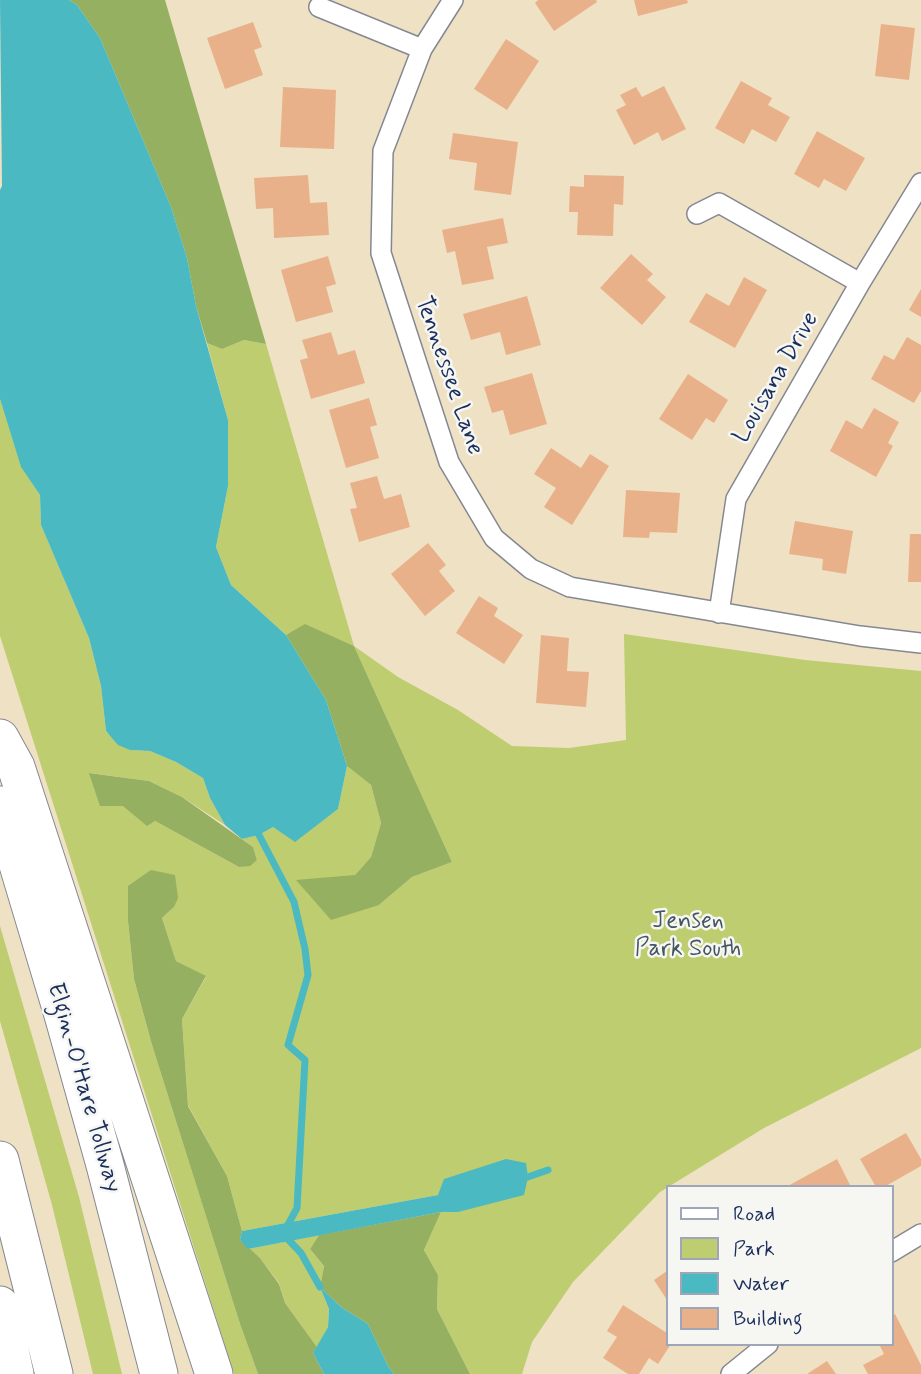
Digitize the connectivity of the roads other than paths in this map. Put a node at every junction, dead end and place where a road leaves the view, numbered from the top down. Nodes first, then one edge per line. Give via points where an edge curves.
1 (453, 0) edge
2 (319, 7) dead end
3 (422, 49) junction
4 (921, 183) edge
5 (697, 214) dead end
6 (860, 283) junction
7 (719, 613) junction
8 (921, 643) edge
9 (0, 738) edge
10 (0, 805) edge
11 (0, 1160) edge
12 (921, 1234) edge
13 (893, 1251) edge
14 (0, 1305) edge
15 (766, 1346) edge
16 (15, 1374) edge
17 (54, 1374) edge
18 (159, 1374) edge
19 (214, 1374) edge
20 (732, 1374) edge

1 - 3 street, Tennessee Lane
2 - 3 street
3 - 7 street, Tennessee Lane via 383,151 380,253 449,462 494,538 531,569 570,587
4 - 6 street, Louisana Drive
5 - 6 street via 719,203
6 - 7 street, Louisana Drive via 736,499
7 - 8 street, Tennessee Lane
9 - 19 highway via 16,768
10 - 18 highway, Elgin-O'Hare Tollway via 84,1090
11 - 17 highway
12 - 13 street
14 - 16 highway
15 - 20 street

